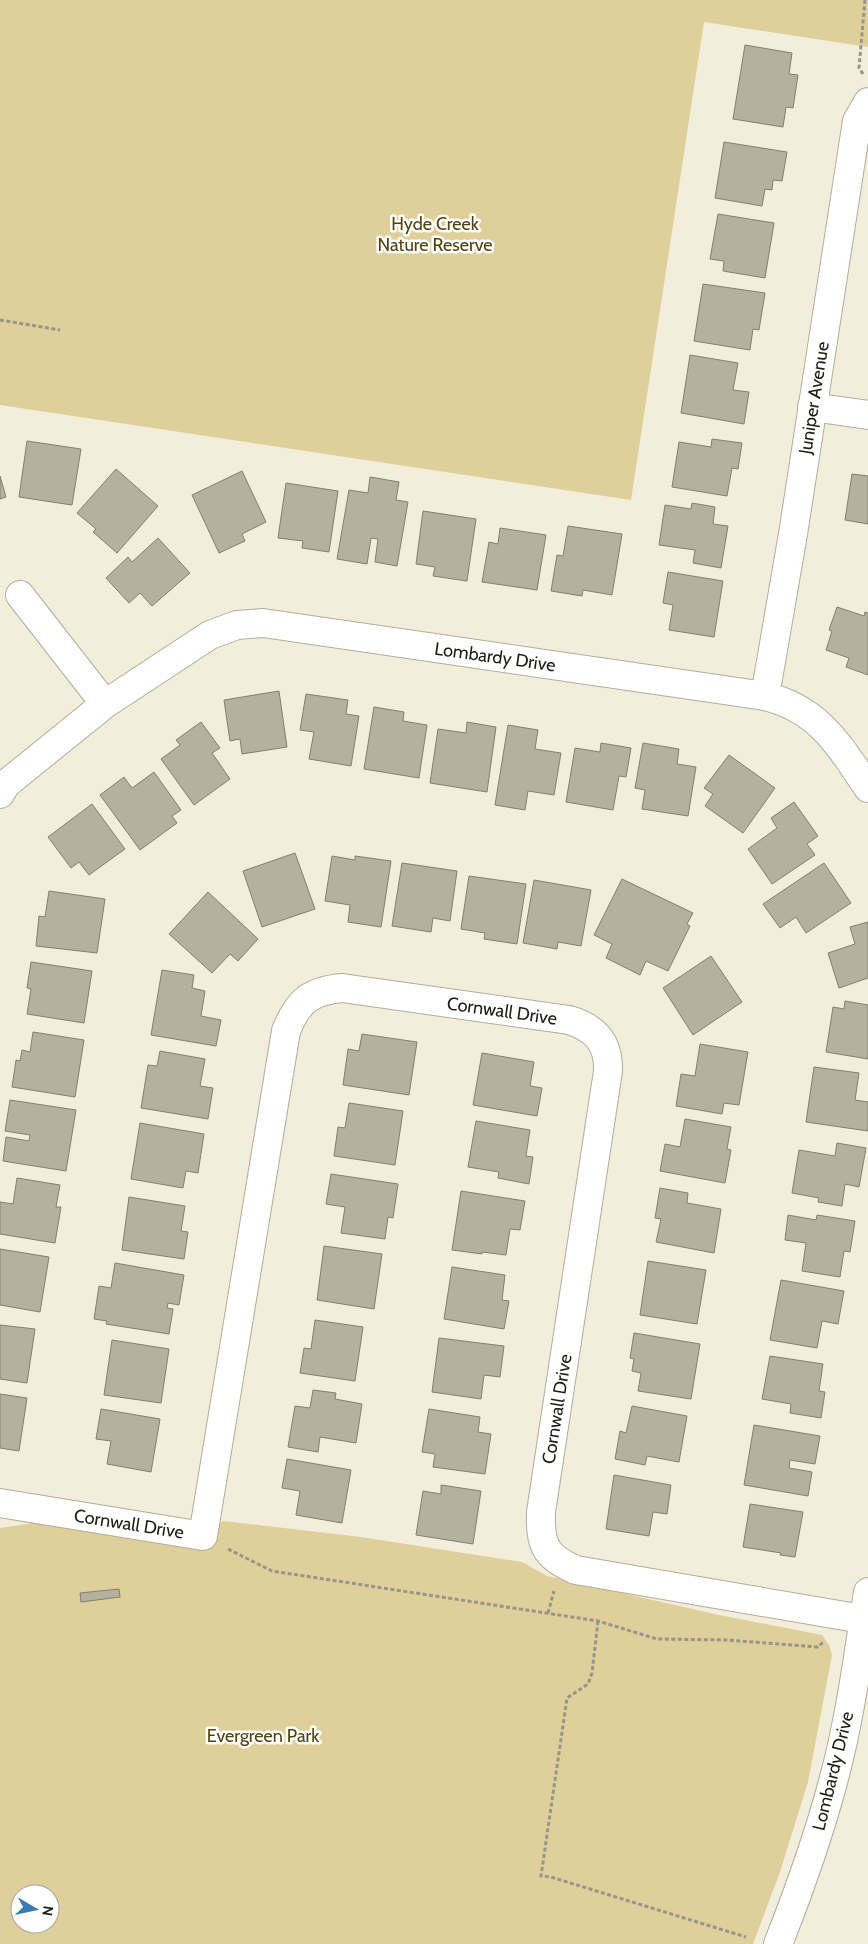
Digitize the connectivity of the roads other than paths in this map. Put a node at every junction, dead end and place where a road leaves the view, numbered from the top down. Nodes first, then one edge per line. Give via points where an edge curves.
1 (868, 102) edge
2 (812, 406) junction
3 (868, 415) edge
4 (20, 595) dead end
5 (765, 696) junction
6 (105, 704) junction
7 (868, 788) edge
8 (0, 794) edge
9 (0, 1503) edge
10 (868, 1592) edge
11 (866, 1620) edge
12 (778, 1944) edge

1 - 2 street, Juniper Avenue via 857,121
2 - 3 street
2 - 5 street, Juniper Avenue
4 - 6 street
5 - 6 street, Lombardy Drive via 263,623 237,625 210,635
5 - 7 street, Lombardy Drive via 789,703 816,720 836,742
6 - 8 street, Lombardy Drive via 6,784
9 - 11 street, Cornwall Drive via 203,1536 286,1031 298,1006 307,998 321,991 342,988 569,1020 590,1030 605,1048 608,1071 541,1512 540,1532 550,1554 561,1564 576,1570
10 - 11 street, Lombardy Drive
11 - 12 street, Lombardy Drive via 833,1782

